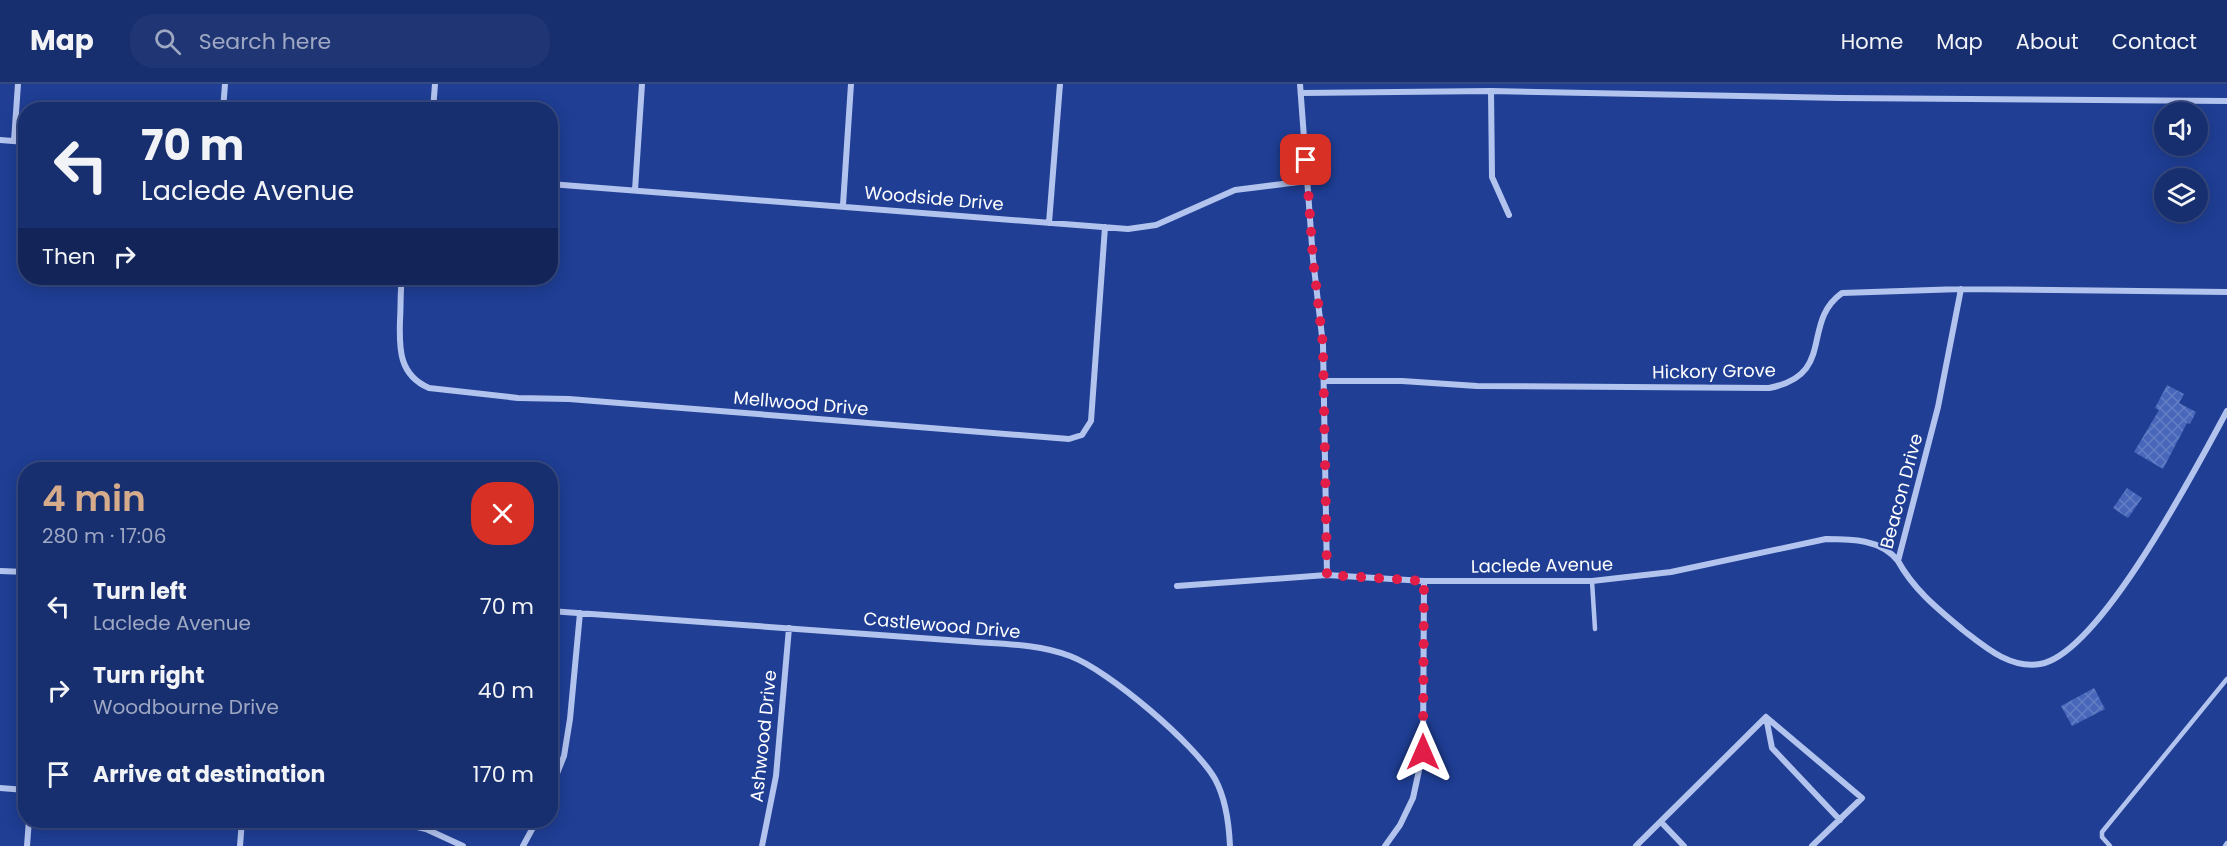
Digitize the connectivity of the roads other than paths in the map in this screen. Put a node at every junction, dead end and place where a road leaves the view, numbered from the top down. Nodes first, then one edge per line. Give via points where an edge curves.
1 (18, 84) edge
2 (225, 84) edge
3 (435, 84) edge
4 (642, 84) edge
5 (851, 84) edge
6 (1060, 84) edge
7 (1300, 84) edge
8 (1567, 84) edge
9 (1491, 91) junction
10 (1567, 92) junction
11 (1301, 93) junction
12 (2227, 101) edge
13 (224, 102) edge
14 (434, 102) edge
15 (0, 140) edge
16 (14, 141) junction
17 (18, 141) edge
18 (1307, 181) junction
19 (558, 185) edge
20 (635, 190) junction
21 (843, 205) junction
22 (1509, 215) dead end
23 (1049, 223) junction
24 (1105, 227) junction
25 (402, 285) edge
26 (1961, 289) junction
27 (2227, 292) edge
28 (1325, 381) junction
29 (2227, 411) edge
30 (1898, 561) junction
31 (0, 571) edge
32 (18, 572) edge
33 (1327, 575) junction
34 (1424, 581) junction
35 (1592, 581) junction
36 (1177, 586) dead end
37 (558, 612) edge
38 (580, 613) junction
39 (789, 628) junction
40 (1595, 629) dead end
41 (2227, 679) edge
42 (1766, 717) junction
43 (558, 771) edge
44 (0, 788) edge
45 (18, 789) edge
46 (1840, 820) junction
47 (1661, 822) junction
48 (28, 828) edge
49 (241, 828) edge
50 (422, 828) edge
51 (533, 828) edge
52 (27, 846) edge
53 (240, 846) edge
54 (463, 846) edge
55 (523, 846) edge
56 (762, 846) edge
57 (1230, 846) edge
58 (1385, 846) edge
59 (1636, 846) edge
60 (1684, 846) edge
61 (1812, 846) edge
62 (2110, 846) edge

1 - 16 street
2 - 13 street
3 - 14 street
4 - 20 street
5 - 21 street
6 - 23 street
7 - 11 street
8 - 10 street
9 - 10 street
9 - 11 street
9 - 22 street via 1492,177
10 - 12 street
11 - 18 street
15 - 16 street
16 - 17 street
18 - 24 street, Woodside Drive via 1235,190 1146,227
18 - 28 street
19 - 20 street, Woodside Drive
20 - 21 street, Woodside Drive
21 - 23 street, Woodside Drive
23 - 24 street, Woodside Drive
24 - 25 street, Mellwood Drive via 1091,421 1082,435 1069,439 429,388 418,383 402,363
26 - 27 street, Hickory Grove
26 - 28 street, Hickory Grove via 1842,293 1827,308 1809,367 1793,381 1769,388
26 - 30 street, Beacon Drive via 1938,407
28 - 33 street
29 - 30 street, Beacon Drive via 2180,498 2119,590 2076,645 2053,661 2026,665 2000,657 1926,599
30 - 35 street, Laclede Avenue via 1878,545 1826,539 1671,572
31 - 32 street
33 - 34 street, Laclede Avenue
33 - 36 street, Laclede Avenue
34 - 35 street, Laclede Avenue
34 - 58 street via 1423,752 1418,783 1407,812
35 - 40 lane
37 - 38 street, Castlewood Drive
38 - 39 street, Castlewood Drive
38 - 43 street via 570,719
39 - 56 street, Ashwood Drive via 776,776
39 - 57 street, Castlewood Drive via 1028,647 1086,662 1131,695 1204,763 1223,798
41 - 62 lane via 2102,832
42 - 46 street via 1772,748
42 - 46 street via 1862,798
42 - 47 street
44 - 45 street
46 - 61 street
47 - 59 street
47 - 60 street
48 - 52 street
49 - 53 street
50 - 54 street
51 - 55 street

